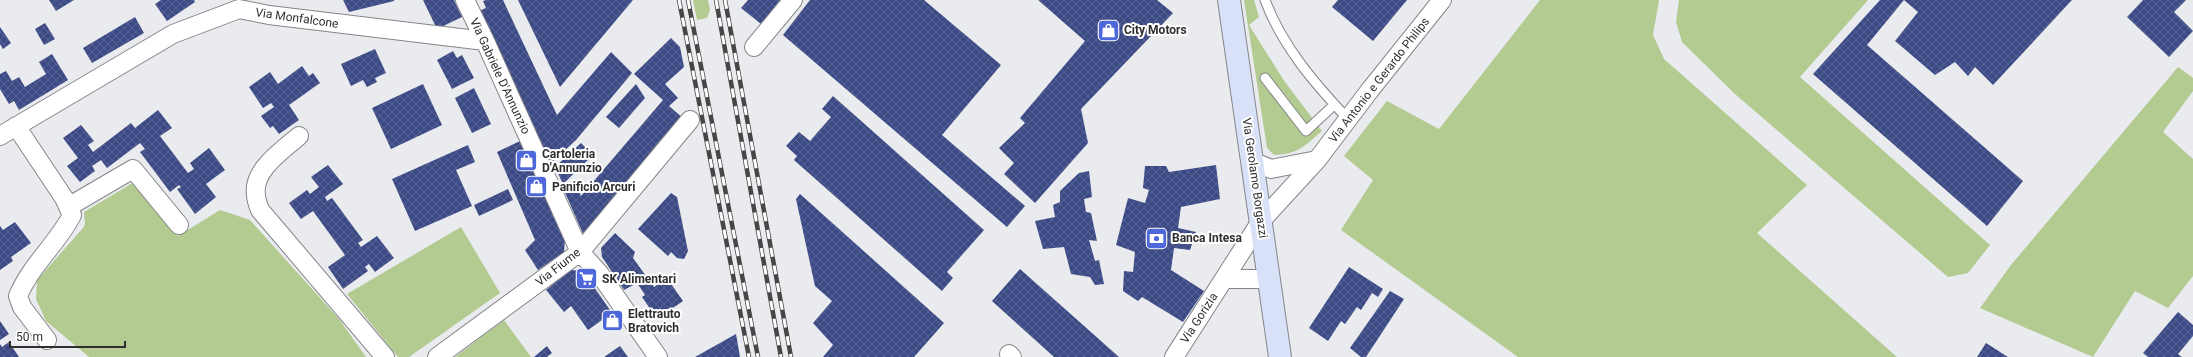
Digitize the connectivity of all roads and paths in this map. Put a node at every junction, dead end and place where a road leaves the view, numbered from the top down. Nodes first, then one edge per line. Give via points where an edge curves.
1 (465, 0) edge
2 (793, 0) edge
3 (1229, 0) edge
4 (1265, 0) edge
5 (1442, 0) edge
6 (236, 5) edge
7 (485, 41) junction
8 (754, 46) dead end
9 (1265, 78) dead end
10 (1334, 105) junction
11 (1348, 119) junction
12 (690, 120) dead end
13 (16, 126) junction
14 (0, 136) edge
15 (299, 136) dead end
16 (1317, 160) junction
17 (1254, 162) junction
18 (68, 207) junction
19 (1261, 221) junction
20 (179, 225) dead end
21 (580, 252) junction
22 (1224, 279) junction
23 (1269, 279) junction
24 (47, 340) dead end
25 (385, 357) edge
26 (437, 357) edge
27 (658, 357) edge
28 (1174, 357) edge
29 (1280, 357) edge

1 - 7 street, Via Gabriele D'Annunzio
2 - 8 street
3 - 17 main road, Via Gerolamo Borgazzi
4 - 10 lane via 1272,18 1314,83
5 - 11 street, Via Antonio e Gerardo Philips
6 - 7 street, Via Monfalcone via 277,16
6 - 13 street, Via Monfalcone via 173,34
7 - 21 street, Via Gabriele D'Annunzio
9 - 10 lane via 1306,131
10 - 11 lane
11 - 16 street, Via Antonio e Gerardo Philips
12 - 21 street, Via Fiume
13 - 14 street, Via Monfalcone
13 - 18 street
15 - 25 street via 269,163 259,178 255,194 260,210
16 - 17 street via 1271,169
16 - 19 street, Via Antonio e Gerardo Philips
17 - 19 main road, Via Gerolamo Borgazzi
18 - 20 street via 133,169
18 - 24 street via 72,216 63,233 41,257 23,283 18,296 22,307
19 - 22 street, Via Gorizia
19 - 23 main road, Via Gerolamo Borgazzi
21 - 26 street, Via Fiume
21 - 27 street, Via Gabriele D'Annunzio via 599,273
22 - 23 street, Via Gorizia
22 - 28 street, Via Gorizia
23 - 29 main road, Via Gerolamo Borgazzi

